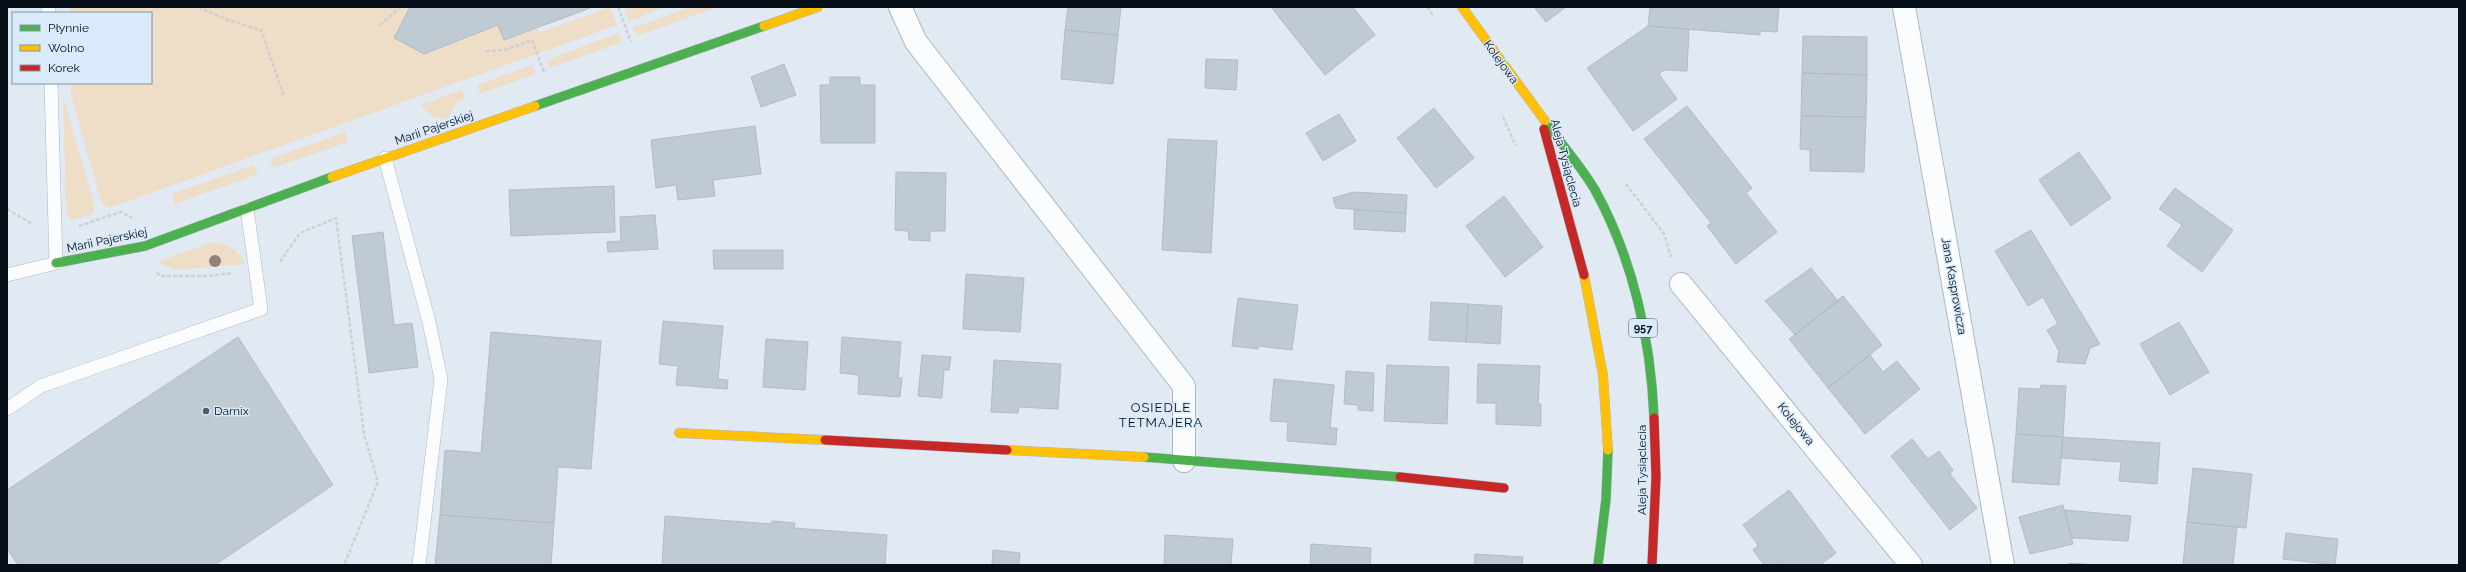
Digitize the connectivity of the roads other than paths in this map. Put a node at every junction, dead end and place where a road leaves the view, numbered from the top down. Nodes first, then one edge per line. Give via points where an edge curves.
1 (818, 7) edge
2 (900, 7) edge
3 (1462, 7) edge
4 (1904, 7) edge
5 (51, 84) edge
6 (1540, 116) junction
7 (385, 158) junction
8 (247, 208) junction
9 (56, 263) junction
10 (7, 275) edge
11 (1680, 284) dead end
12 (7, 409) edge
13 (679, 434) dead end
14 (1184, 461) junction
15 (1504, 488) dead end
16 (419, 565) edge
17 (1598, 565) edge
18 (1652, 565) edge
19 (1910, 565) edge
20 (2003, 565) edge

1 - 7 street, Marii Pajerskiej
2 - 14 street via 916,42 1184,386
3 - 6 street, Kolejowa / 957
4 - 20 street, Jana Kasprowicza
5 - 9 lane
6 - 17 street, Aleja Tysiąclecia / 957 via 1594,322 1605,394 1608,458 1605,520
6 - 18 street, Aleja Tysiąclecia / 957 via 1594,189 1605,211 1630,277 1643,326 1653,383 1656,477
7 - 8 street, Marii Pajerskiej
7 - 16 lane via 429,322 441,379
8 - 9 street, Marii Pajerskiej via 145,246
8 - 12 lane via 261,309 40,386
9 - 10 lane
11 - 19 street, Kolejowa
13 - 14 street
14 - 15 street via 1407,477

